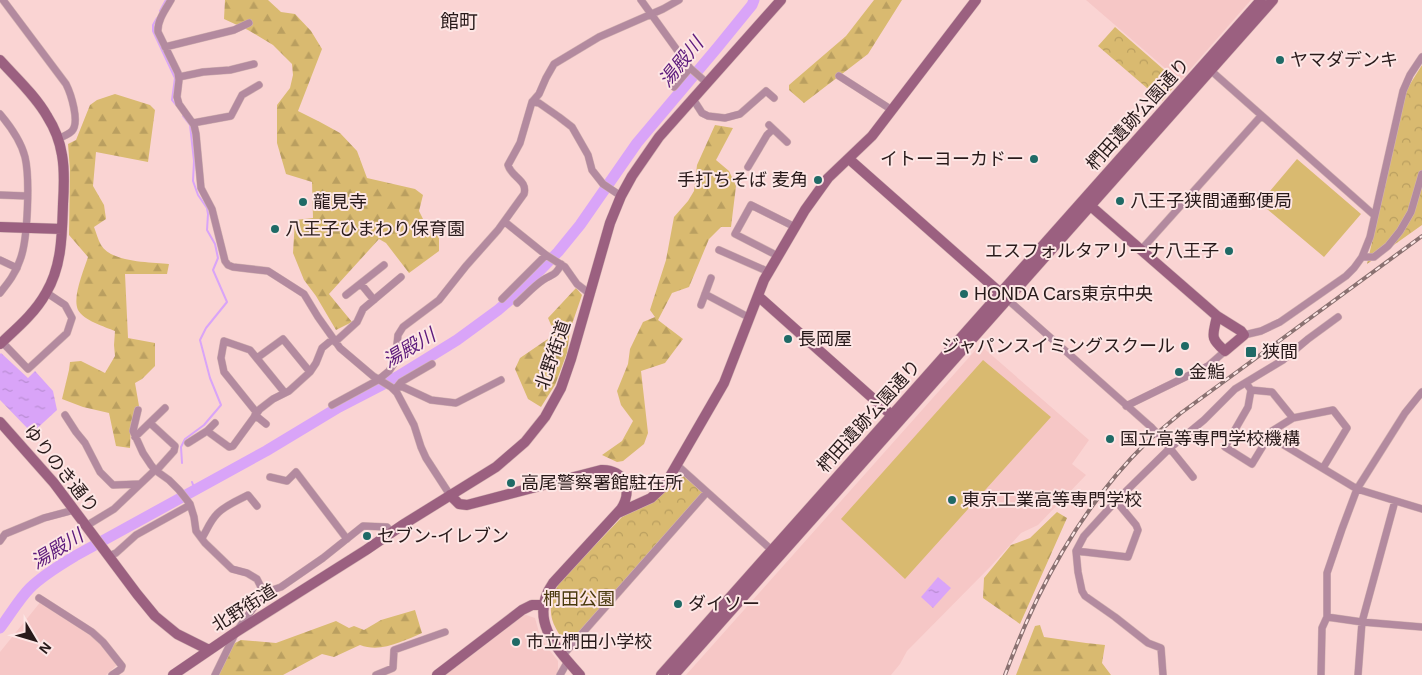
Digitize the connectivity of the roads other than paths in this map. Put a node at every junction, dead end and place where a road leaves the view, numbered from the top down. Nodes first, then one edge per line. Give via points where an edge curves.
1 (3, 0) edge
2 (171, 0) edge
3 (641, 0) edge
4 (679, 0) edge
5 (781, 0) edge
6 (976, 0) edge
7 (1261, 0) edge
8 (1273, 0) edge
9 (651, 14) junction
10 (249, 23) dead end
11 (165, 47) junction
12 (1422, 57) edge
13 (254, 64) dead end
14 (2, 66) edge
15 (1207, 67) junction
16 (691, 69) junction
17 (839, 76) dead end
18 (179, 77) junction
19 (703, 80) junction
20 (258, 85) dead end
21 (674, 87) dead end
22 (774, 98) dead end
23 (692, 99) junction
24 (532, 102) junction
25 (892, 110) junction
26 (0, 114) edge
27 (1261, 116) junction
28 (193, 124) junction
29 (57, 139) junction
30 (787, 142) dead end
31 (849, 159) junction
32 (748, 167) dead end
33 (1422, 174) edge
34 (0, 196) edge
35 (27, 196) junction
36 (622, 196) junction
37 (1087, 203) junction
38 (1374, 215) junction
39 (505, 222) junction
40 (0, 227) edge
41 (794, 227) junction
42 (26, 228) junction
43 (62, 229) junction
44 (719, 250) dead end
45 (1141, 250) junction
46 (547, 255) junction
47 (778, 256) junction
48 (1362, 257) junction
49 (0, 260) edge
50 (559, 263) junction
51 (384, 265) dead end
52 (17, 268) junction
53 (769, 272) junction
54 (401, 277) dead end
55 (712, 278) dead end
56 (361, 284) junction
57 (0, 293) edge
58 (46, 293) junction
59 (590, 294) junction
60 (705, 294) junction
61 (346, 295) dead end
62 (758, 296) junction
63 (1004, 296) junction
64 (502, 299) dead end
65 (374, 300) junction
66 (517, 303) dead end
67 (701, 305) dead end
68 (1217, 316) junction
69 (1338, 317) dead end
70 (750, 318) junction
71 (1244, 336) junction
72 (334, 341) junction
73 (1, 343) edge
74 (1225, 351) junction
75 (258, 358) junction
76 (432, 364) dead end
77 (310, 372) junction
78 (379, 380) junction
79 (501, 380) dead end
80 (1246, 383) junction
81 (394, 387) junction
82 (1251, 390) junction
83 (1422, 392) edge
84 (285, 393) junction
85 (332, 405) dead end
86 (1126, 406) junction
87 (165, 408) dead end
88 (138, 410) dead end
89 (256, 414) junction
90 (65, 415) dead end
91 (895, 418) junction
92 (1293, 418) junction
93 (0, 422) edge
94 (150, 423) junction
95 (215, 423) dead end
96 (266, 424) dead end
97 (207, 431) junction
98 (135, 437) junction
99 (1274, 439) dead end
100 (188, 443) dead end
101 (1168, 445) junction
102 (677, 466) junction
103 (1323, 468) junction
104 (155, 470) junction
105 (270, 477) dead end
106 (1193, 477) dead end
107 (139, 484) junction
108 (1357, 488) junction
109 (707, 492) junction
110 (450, 495) junction
111 (1116, 501) junction
112 (1395, 501) junction
113 (190, 504) junction
114 (257, 506) dead end
115 (1422, 509) edge
116 (74, 510) junction
117 (618, 513) junction
118 (86, 526) junction
119 (391, 532) junction
120 (202, 538) junction
121 (347, 539) junction
122 (0, 541) edge
123 (1076, 551) junction
124 (776, 553) junction
125 (109, 557) junction
126 (281, 587) junction
127 (264, 593) junction
128 (298, 593) junction
129 (39, 598) dead end
130 (543, 605) junction
131 (1327, 617) junction
132 (1362, 622) junction
133 (1422, 626) edge
134 (236, 632) junction
135 (445, 632) dead end
136 (209, 650) junction
137 (565, 658) junction
138 (393, 668) junction
139 (112, 675) edge
140 (173, 675) edge
141 (215, 675) edge
142 (376, 675) edge
143 (398, 675) edge
144 (436, 675) edge
145 (560, 675) edge
146 (580, 675) edge
147 (661, 675) edge
148 (674, 675) edge
149 (1163, 675) edge
150 (1321, 675) edge
151 (1358, 675) edge

1 - 29 street via 70,93 75,124 72,131
2 - 11 street via 158,26 158,34
3 - 9 street
4 - 9 street
5 - 19 street, 北野街道
6 - 25 street
7 - 15 street, 椚田遺跡公園通り
8 - 15 street, 椚田遺跡公園通り
9 - 16 street
9 - 24 street via 599,37 557,62
10 - 11 street via 234,30
11 - 18 street
12 - 38 street via 1403,91
13 - 18 street
14 - 29 street via 48,116
15 - 27 street
15 - 37 street, 椚田遺跡公園通り
16 - 19 street
16 - 21 street
17 - 25 street
18 - 28 street via 179,104
19 - 23 street, 北野街道
20 - 28 street via 242,95 232,116
22 - 23 street via 766,91 740,114 725,118 702,113
23 - 36 street, 北野街道 via 643,159
24 - 36 street via 539,103 572,127 602,184
24 - 39 street via 520,143 508,165 526,190
25 - 31 street via 870,139
26 - 35 street via 25,156
27 - 38 street
27 - 45 street
28 - 72 street via 202,188 212,209 225,261 233,267 268,271 301,292
29 - 43 street via 64,176
30 - 32 street via 771,127
31 - 41 street via 828,178
31 - 63 street
33 - 48 street via 1414,204 1400,231 1380,253 1374,257
34 - 35 street
35 - 42 street
36 - 59 street, 北野街道 via 608,230
37 - 45 street
37 - 63 street, 椚田遺跡公園通り
38 - 48 street
39 - 46 street
39 - 78 street via 456,276 439,300 403,327 398,335 395,362
40 - 42 street
41 - 47 street
41 - 47 street via 751,205 735,234
42 - 43 street
42 - 52 street
43 - 58 street via 59,262
44 - 53 street
45 - 68 street
46 - 50 street
46 - 64 street
47 - 53 street
48 - 71 street via 1346,276 1280,322
49 - 52 street
50 - 59 street
50 - 66 street via 558,270 551,277
51 - 56 street
52 - 57 street
53 - 62 street
54 - 65 street
55 - 60 street
56 - 61 street
56 - 65 street
58 - 73 street via 29,317
58 - 73 street via 66,304 72,318 67,333 28,369
59 - 110 street, 北野街道 via 566,376 544,417 525,442 503,462
60 - 67 street
60 - 70 street
62 - 70 street
62 - 91 street
63 - 86 street
63 - 91 street, 椚田遺跡公園通り
65 - 72 street via 357,322
68 - 71 street
68 - 74 street via 1213,337
69 - 80 street via 1283,360
70 - 102 street via 724,383
71 - 74 street
72 - 77 street via 322,348
72 - 78 street via 344,353
74 - 86 street via 1208,366
75 - 77 street via 283,339
75 - 84 street
75 - 89 street via 250,350 224,341 221,358 224,372
76 - 81 street
77 - 84 street
78 - 81 street
78 - 85 street
79 - 81 street via 456,403 432,400 403,387
80 - 82 street
80 - 101 street via 1204,420
81 - 110 street via 414,425 426,458
82 - 92 street via 1272,392
82 - 92 street via 1248,407 1224,447 1252,464 1272,431
83 - 108 street
84 - 89 street
86 - 101 street, bridge
87 - 94 street
88 - 98 street via 133,426
89 - 96 street
89 - 97 street via 233,446
90 - 107 street via 100,472 112,485
91 - 124 street, 椚田遺跡公園通り
92 - 103 street via 1333,410 1347,428
93 - 116 street, ゆりのき通り via 42,468
94 - 98 street
94 - 104 street via 175,446
95 - 97 street
97 - 100 street
98 - 104 street
99 - 103 street
101 - 106 street
101 - 111 street
102 - 109 street
102 - 117 street via 657,494
103 - 108 street
104 - 107 street
104 - 113 street via 169,480
105 - 121 street via 287,481 296,472
107 - 118 street via 114,510
108 - 112 street
108 - 131 street via 1327,573
109 - 124 street
109 - 137 street
110 - 117 street via 459,504 467,505 605,470 619,476 627,488 626,501
110 - 119 street, 北野街道
111 - 123 street via 1084,536
111 - 123 street via 1138,530 1128,557
112 - 115 street
112 - 132 street
113 - 120 street via 196,531
113 - 125 street via 136,536
114 - 120 street via 248,495 218,512
116 - 118 street, ゆりのき通り
116 - 122 street via 5,534
117 - 130 street via 553,582
118 - 125 street, ゆりのき通り
119 - 121 street via 387,527 363,526
119 - 128 street, 北野街道
120 - 127 street via 232,569 257,579
121 - 126 street
123 - 149 street via 1085,596 1148,643 1161,648
124 - 147 street, 椚田遺跡公園通り
124 - 148 street, 椚田遺跡公園通り
125 - 136 street, ゆりのき通り via 159,620
126 - 127 street
126 - 128 street
127 - 134 street
128 - 134 street, 北野街道
129 - 139 street via 103,642 122,666
130 - 137 street via 548,634
130 - 144 street via 532,605 522,610
131 - 132 street
131 - 150 street via 1322,628
132 - 133 street
132 - 151 street
134 - 136 street, 北野街道
134 - 141 street
135 - 138 street via 394,650
136 - 140 street, 北野街道
137 - 145 street
137 - 146 street
138 - 142 street
138 - 143 street

